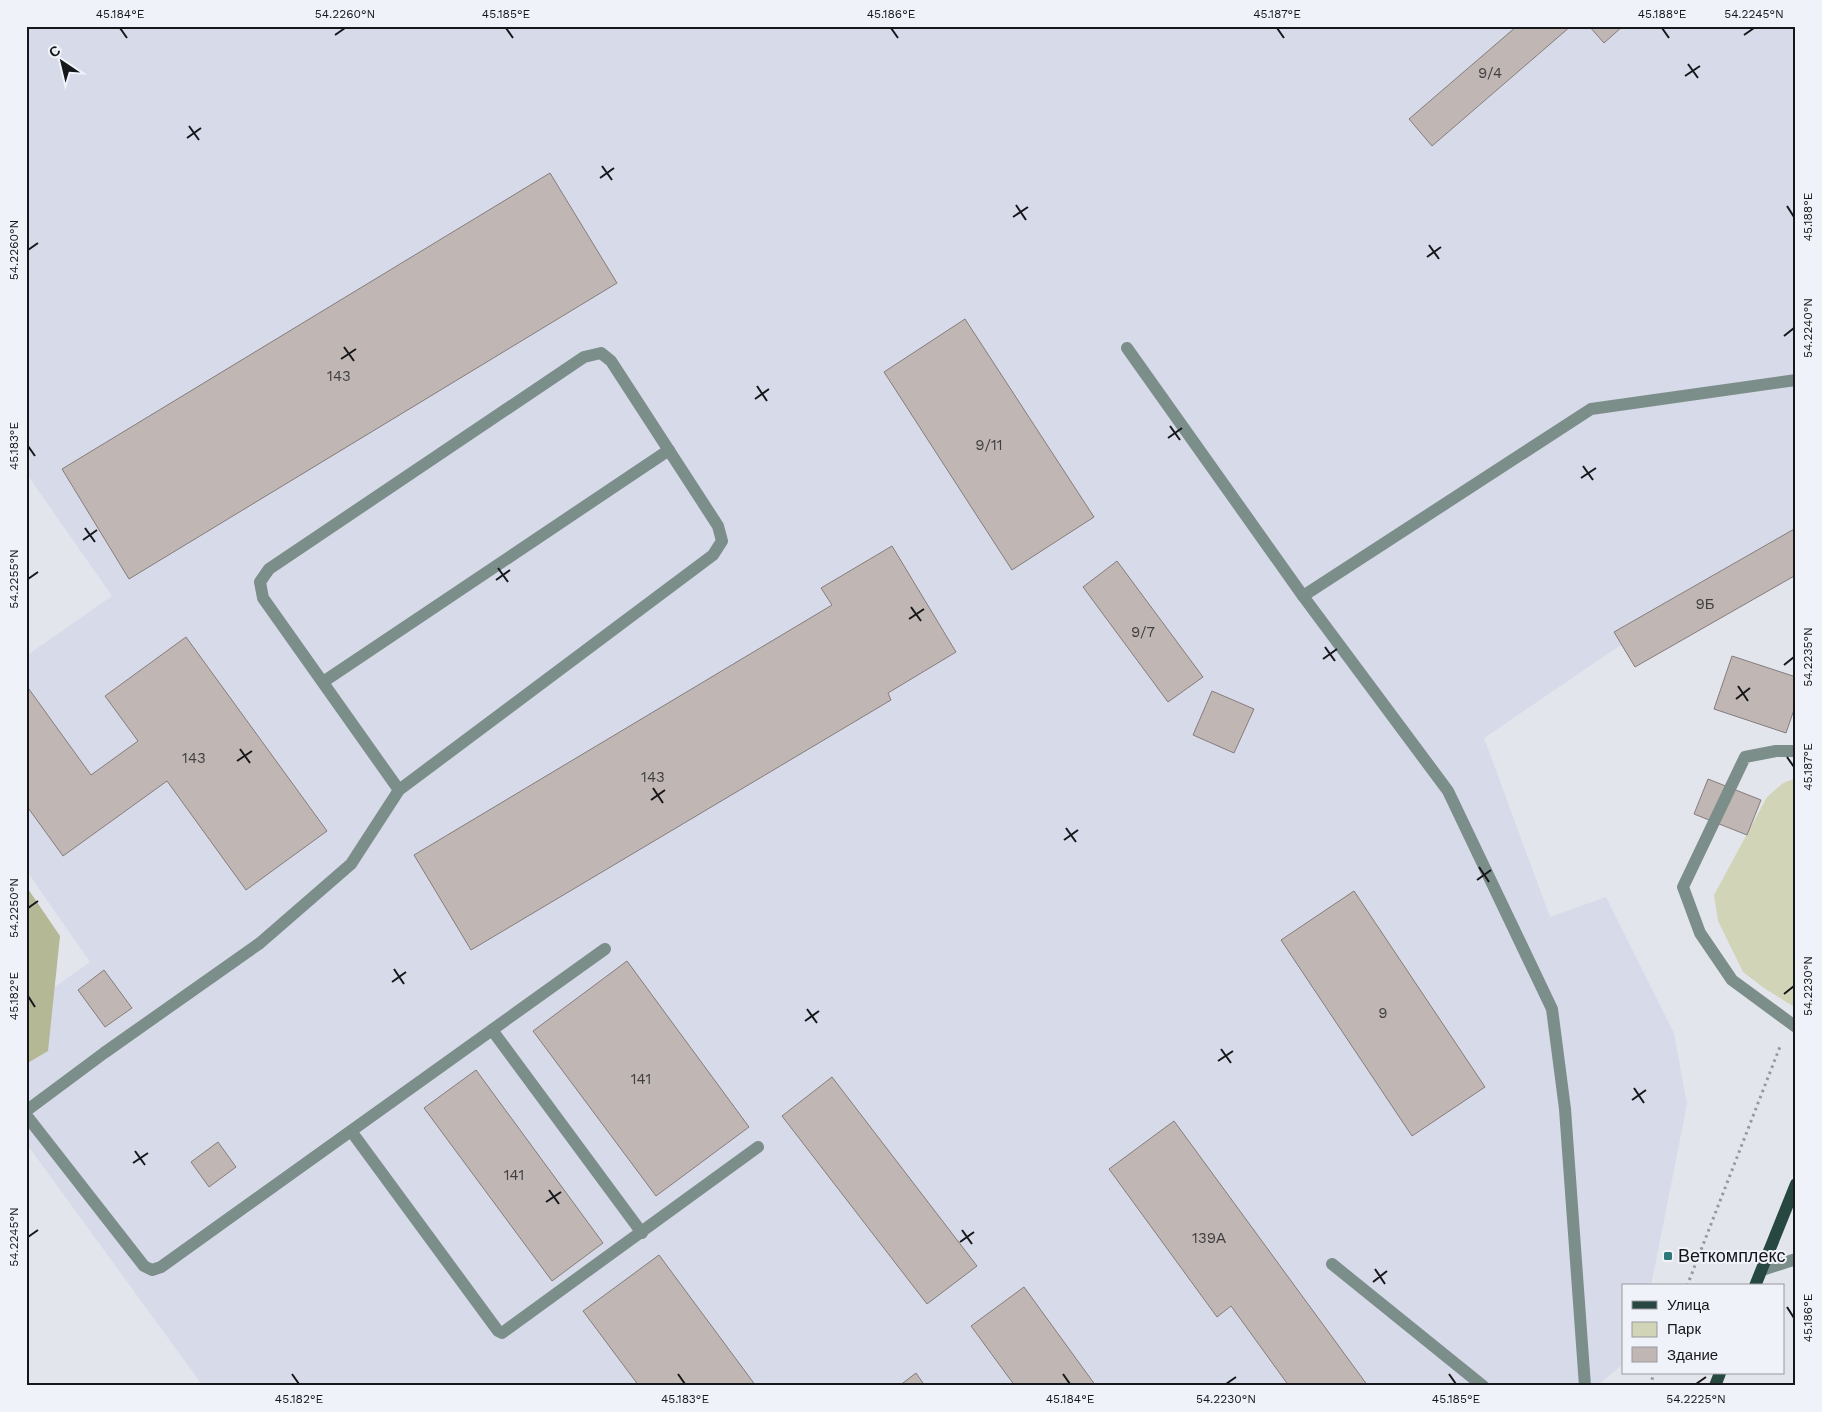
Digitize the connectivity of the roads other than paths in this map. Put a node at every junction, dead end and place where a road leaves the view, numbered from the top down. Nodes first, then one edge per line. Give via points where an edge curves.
1 (1127, 348) dead end
2 (1796, 380) edge
3 (669, 450) junction
4 (1303, 596) junction
5 (323, 682) junction
6 (1796, 751) edge
7 (399, 790) junction
8 (605, 948) dead end
9 (1793, 1024) edge
10 (492, 1030) junction
11 (26, 1113) edge
12 (351, 1131) junction
13 (758, 1147) dead end
14 (1796, 1184) edge
15 (642, 1233) junction
16 (1796, 1259) edge
17 (1332, 1264) dead end
18 (1762, 1270) junction
19 (1756, 1284) edge
20 (1720, 1374) edge
21 (1483, 1386) edge
22 (1585, 1386) edge
23 (1715, 1386) edge

1 - 4 lane
2 - 4 lane via 1591,408
3 - 5 lane
3 - 5 lane via 611,361 601,353 584,357 268,569 260,582 263,598
3 - 7 lane via 718,526 722,542 713,556
4 - 22 lane via 1448,792 1552,1009 1565,1109
5 - 7 lane
6 - 9 lane via 1745,757 1684,887 1700,933 1732,980
7 - 11 lane via 352,864 260,943 104,1053
8 - 10 lane
10 - 12 lane
10 - 15 lane
11 - 12 lane via 144,1266 152,1270 161,1267
12 - 15 lane via 502,1333
13 - 15 lane
14 - 18 main road
16 - 18 lane
17 - 21 lane
18 - 19 main road
20 - 23 main road

